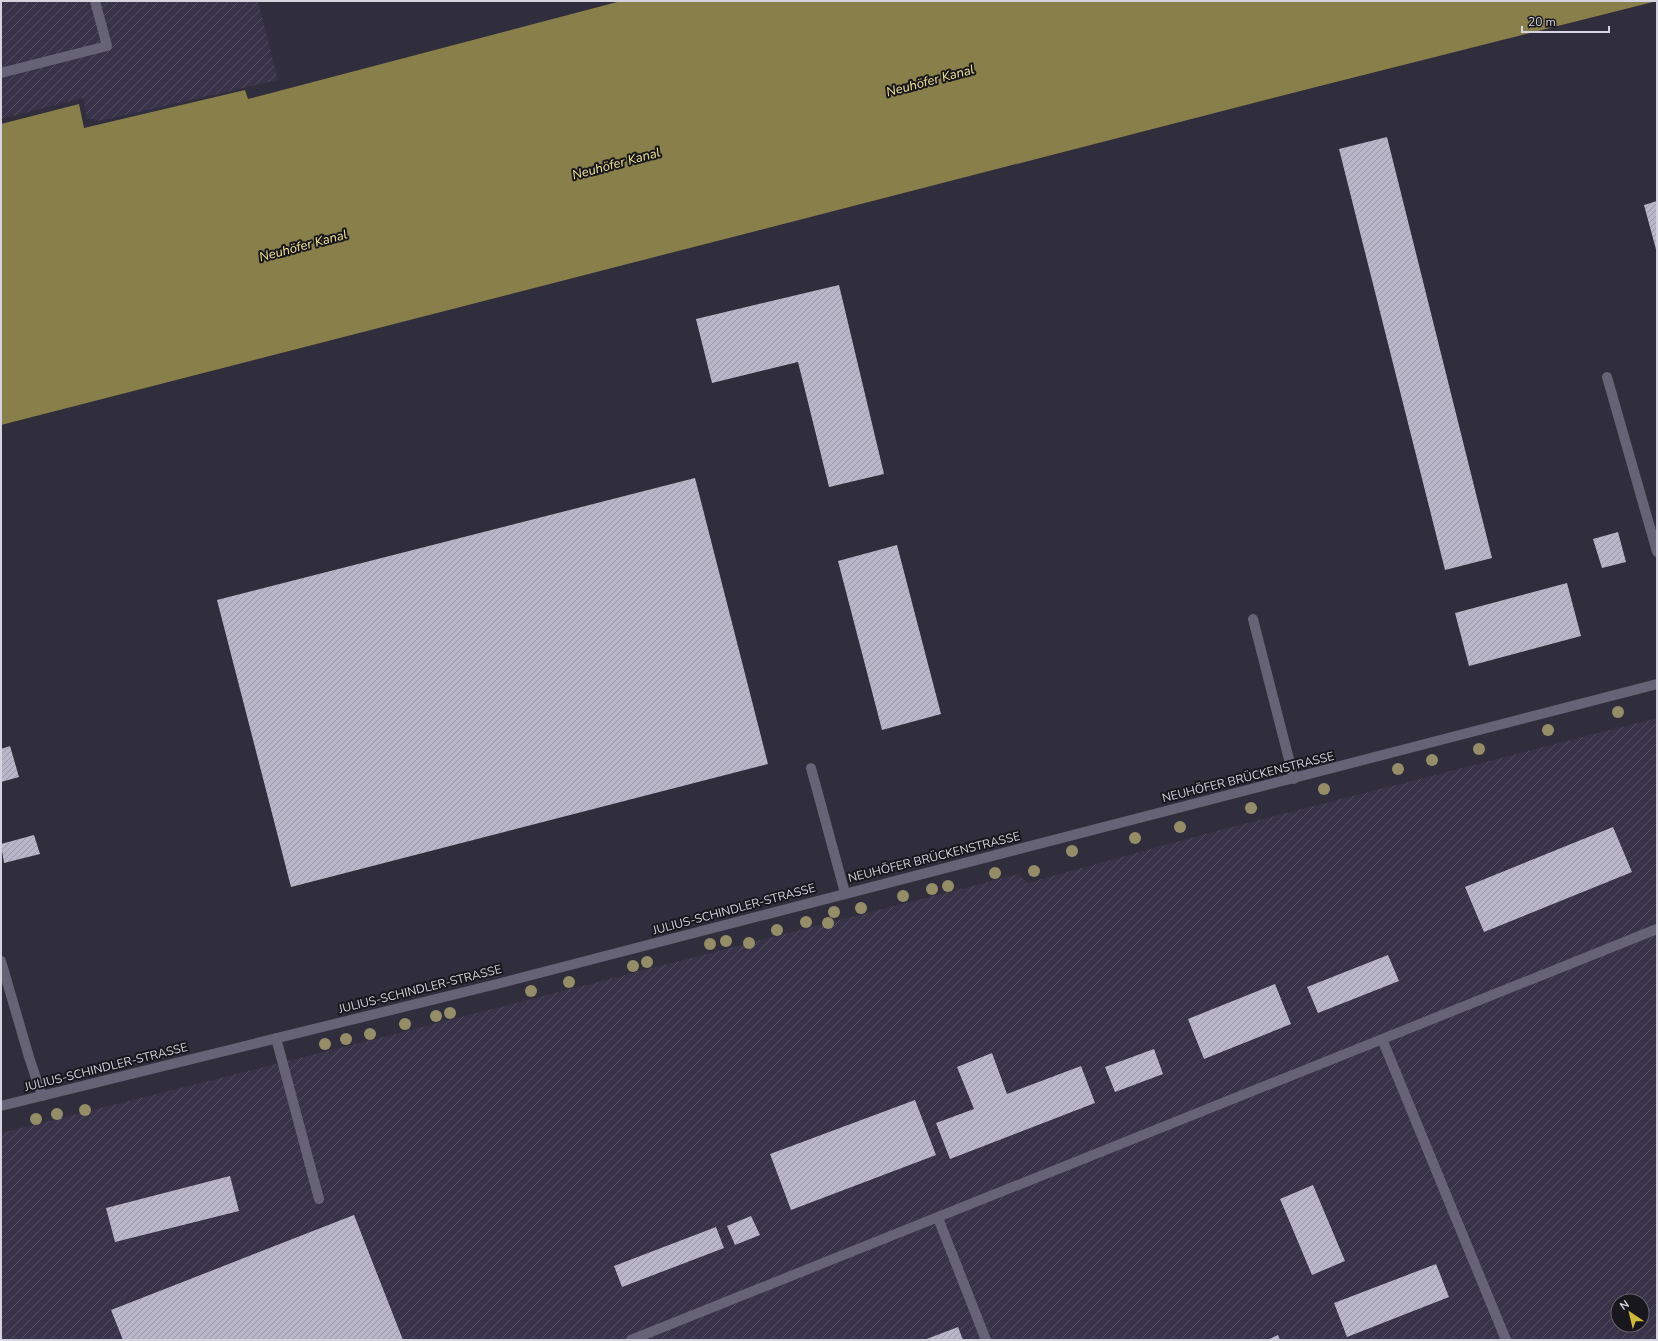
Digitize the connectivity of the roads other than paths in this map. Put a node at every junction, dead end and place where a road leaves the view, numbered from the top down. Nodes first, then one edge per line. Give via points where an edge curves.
1 (95, 1) edge
2 (1, 73) edge
3 (1607, 377) dead end
4 (1657, 552) edge
5 (1253, 619) dead end
6 (1657, 684) edge
7 (811, 768) dead end
8 (1294, 779) junction
9 (845, 893) junction
10 (1657, 929) edge
11 (1, 961) edge
12 (276, 1038) junction
13 (1382, 1039) junction
14 (42, 1096) junction
15 (1, 1106) edge
16 (320, 1199) dead end
17 (938, 1218) junction
18 (631, 1340) edge
19 (986, 1340) edge
20 (1506, 1340) edge

1 - 2 street via 107,46
3 - 4 street
5 - 8 street
6 - 8 street, NEUHÖFER BRÜCKENSTRASSE
7 - 9 street
8 - 9 street, NEUHÖFER BRÜCKENSTRASSE
9 - 12 street, JULIUS-SCHINDLER-STRASSE via 497,984
10 - 13 street
11 - 14 street
12 - 14 street, JULIUS-SCHINDLER-STRASSE
12 - 16 street
13 - 17 street
13 - 20 street
14 - 15 street, JULIUS-SCHINDLER-STRASSE
17 - 18 street
17 - 19 street

